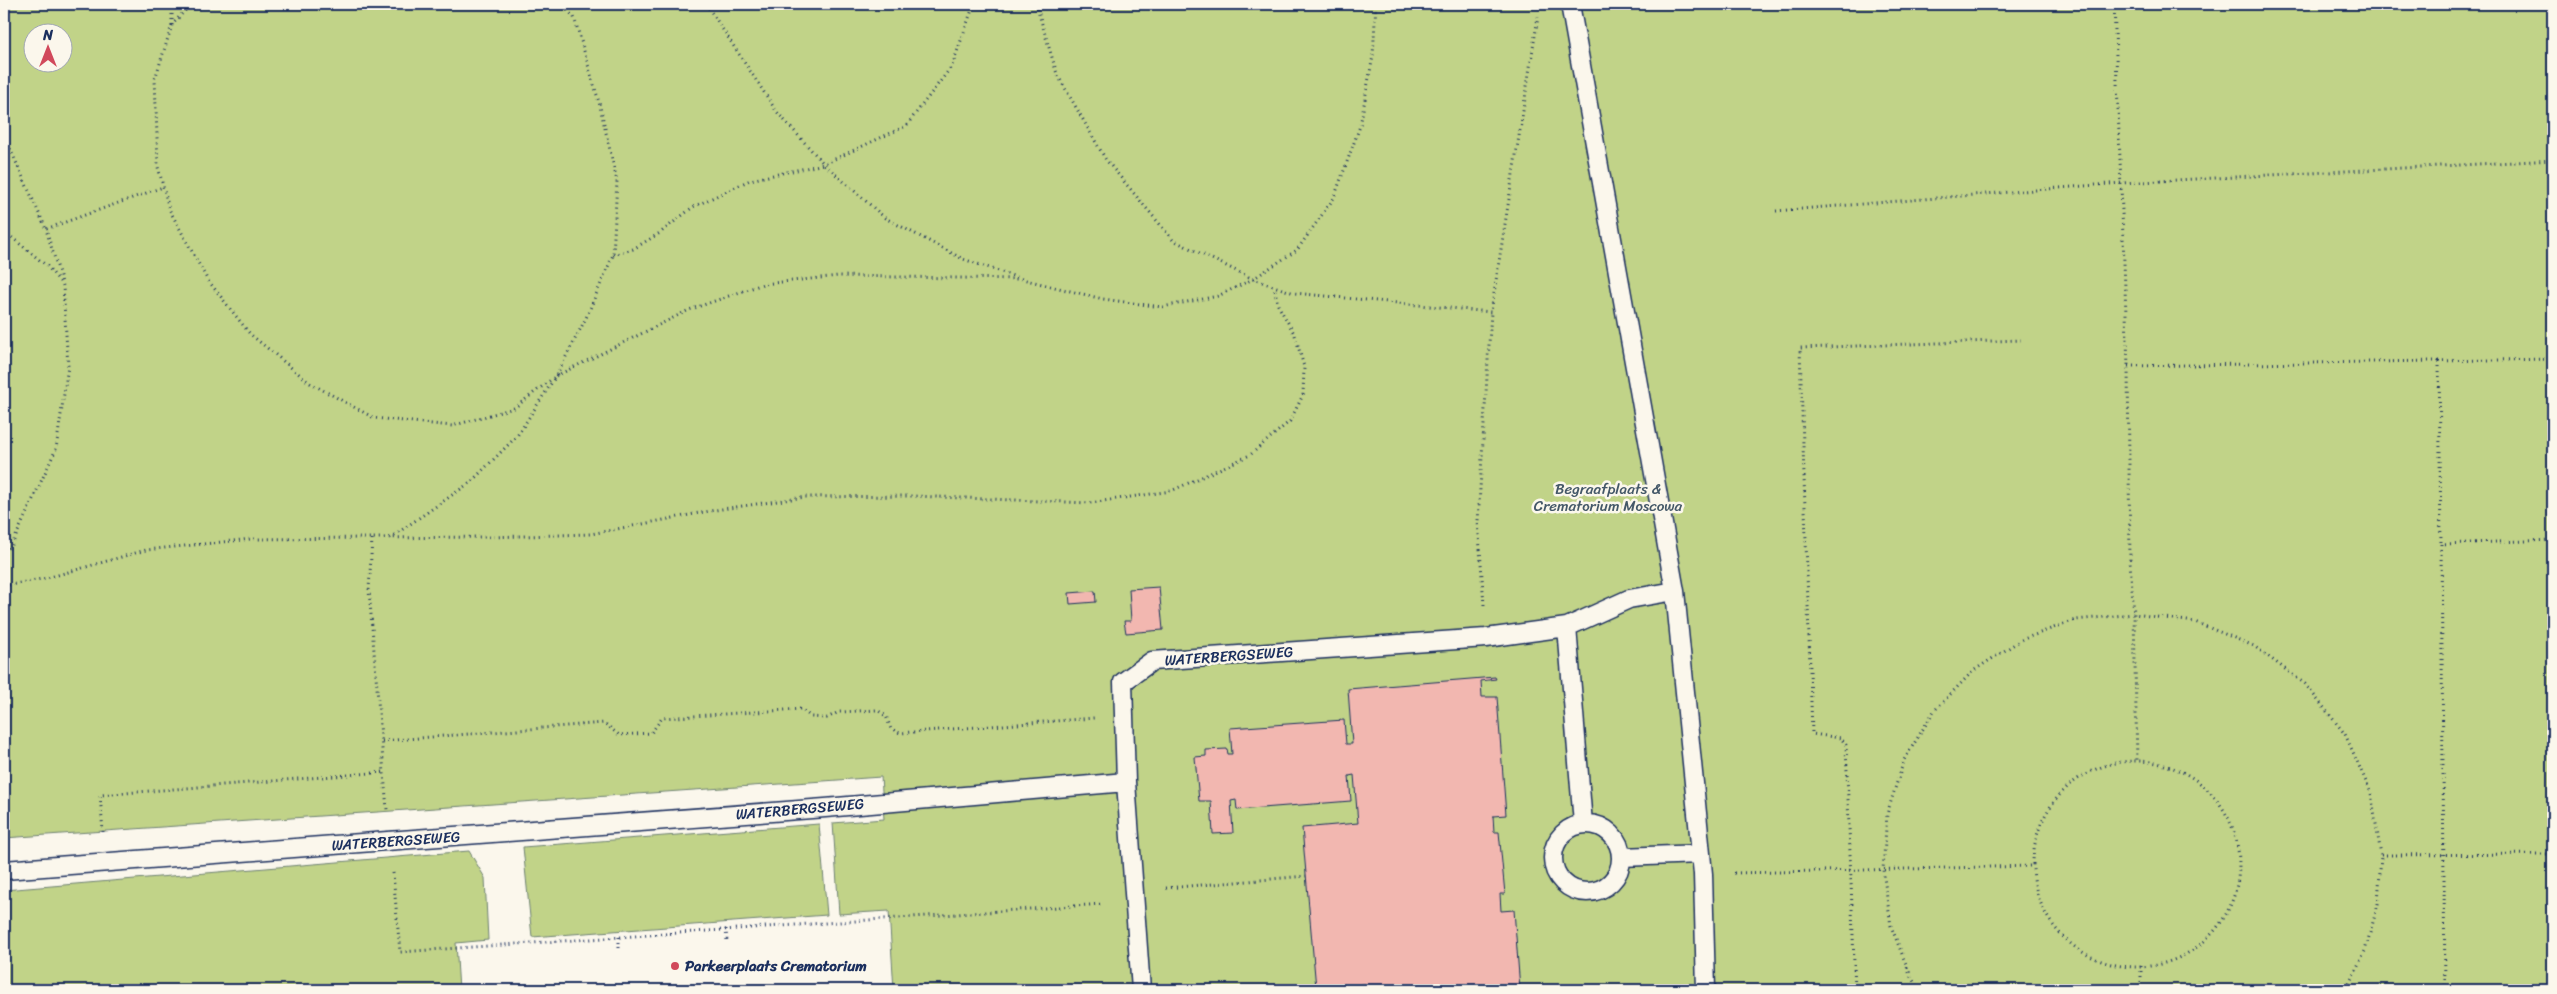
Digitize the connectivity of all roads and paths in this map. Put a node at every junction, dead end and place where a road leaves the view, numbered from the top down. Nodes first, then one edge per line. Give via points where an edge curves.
1 (172, 4) edge
2 (191, 4) edge
3 (561, 4) edge
4 (706, 4) edge
5 (974, 4) edge
6 (1036, 4) edge
7 (1376, 4) edge
8 (1570, 4) edge
9 (2114, 4) edge
10 (1539, 13) dead end
11 (172, 25) junction
12 (4, 135) edge
13 (2553, 160) edge
14 (824, 164) junction
15 (2122, 183) junction
16 (163, 187) junction
17 (1776, 211) dead end
18 (46, 229) junction
19 (4, 230) edge
20 (612, 255) junction
21 (1022, 279) junction
22 (1253, 279) junction
23 (63, 286) junction
24 (1274, 286) junction
25 (1491, 312) junction
26 (2021, 340) dead end
27 (2553, 359) edge
28 (2439, 361) junction
29 (2128, 366) junction
30 (556, 376) junction
31 (372, 539) junction
32 (389, 539) junction
33 (2553, 540) edge
34 (2441, 544) junction
35 (4, 551) edge
36 (4, 586) edge
37 (1675, 591) junction
38 (2134, 614) junction
39 (1568, 628) junction
40 (1486, 638) junction
41 (1124, 715) junction
42 (382, 741) junction
43 (2138, 762) junction
44 (384, 772) junction
45 (1126, 782) junction
46 (1583, 824) junction
47 (390, 842) junction
48 (1701, 854) junction
49 (2553, 854) edge
50 (2381, 855) junction
51 (2443, 855) junction
52 (1621, 858) junction
53 (105, 863) junction
54 (2032, 866) junction
55 (4, 870) edge
56 (1882, 870) junction
57 (1851, 871) junction
58 (1703, 874) junction
59 (1306, 876) dead end
60 (1133, 896) junction
61 (726, 929) junction
62 (619, 937) junction
63 (727, 942) dead end
64 (619, 949) dead end
65 (2141, 966) junction
66 (1141, 990) edge
67 (1706, 990) edge
68 (1855, 990) edge
69 (1919, 990) edge
70 (2142, 990) edge
71 (2346, 990) edge
72 (2445, 990) edge

1 - 11 path
2 - 11 path
3 - 20 path via 574,18 599,102 616,181
4 - 14 path via 777,112
5 - 14 path via 952,66 906,126
6 - 22 path via 1058,74 1106,160 1173,240
7 - 22 path via 1374,56 1360,126 1334,198 1297,250
8 - 37 lane
9 - 15 path
10 - 25 path
11 - 16 path via 155,80 158,167
12 - 18 path
13 - 15 path
14 - 20 path via 750,180 693,207 660,233 632,249
14 - 21 path via 885,218 963,259
15 - 17 path
15 - 29 path
16 - 18 path
16 - 30 path via 169,209 207,279 250,334 310,383 374,418 452,426 514,408
18 - 23 path
19 - 23 path via 47,266
20 - 30 path via 586,318
21 - 22 path via 1103,299 1162,307 1218,296
21 - 30 path via 839,276 763,284 690,310
22 - 24 path
23 - 35 path via 68,366 56,449 11,547
24 - 25 path via 1294,293
24 - 32 path via 1278,305 1295,336 1304,367 1303,395 1290,421 1250,455 1171,491 1090,504 913,496 805,497 715,510 591,534
25 - 40 path via 1478,522
26 - 57 path via 1800,348 1812,734 1841,738 1846,745
27 - 28 path
28 - 29 path
28 - 34 path
29 - 38 path via 2130,563
30 - 32 path via 517,436 472,482
31 - 32 path
31 - 36 path via 251,539 146,550 47,578
31 - 42 path via 369,590
33 - 34 path
34 - 51 path
37 - 39 lane via 1629,599
37 - 48 lane
38 - 43 path
38 - 50 path via 2195,622 2254,646 2305,684 2349,742 2371,793
38 - 56 path via 2075,620 2021,640 1973,671 1934,711 1904,760 1887,814
39 - 40 lane
39 - 46 lane
40 - 41 lane, WATERBERGSEWEG via 1152,661 1123,682
41 - 42 path via 900,733 891,729 886,716 877,710 839,712 827,718 811,717 801,709 662,718 651,733 619,735 604,723
41 - 45 lane, WATERBERGSEWEG
42 - 44 path
43 - 54 path via 2102,767 2073,782 2051,806 2036,834
43 - 65 path via 2165,765 2194,779 2218,801 2233,829 2239,865 2233,899 2215,931 2188,954 2154,966
44 - 47 path
44 - 53 path via 100,796
45 - 47 lane, WATERBERGSEWEG
45 - 60 lane
46 - 52 lane via 1597,825 1610,834 1619,847
46 - 52 lane via 1564,832 1553,852 1557,876 1565,884 1576,890 1598,891 1615,878
47 - 53 lane, WATERBERGSEWEG
47 - 62 path via 400,952
48 - 52 lane
48 - 58 lane
49 - 51 path
50 - 51 path
50 - 71 path via 2378,904 2365,951
51 - 72 path
53 - 55 lane, WATERBERGSEWEG
54 - 56 path
54 - 65 path via 2039,901 2057,932 2084,955 2118,966
56 - 57 path
56 - 69 path via 1890,926 1910,977
57 - 58 path
57 - 68 path
58 - 67 lane
59 - 60 path
60 - 61 path
60 - 66 lane
61 - 62 path
61 - 63 path
62 - 64 path
65 - 70 path

